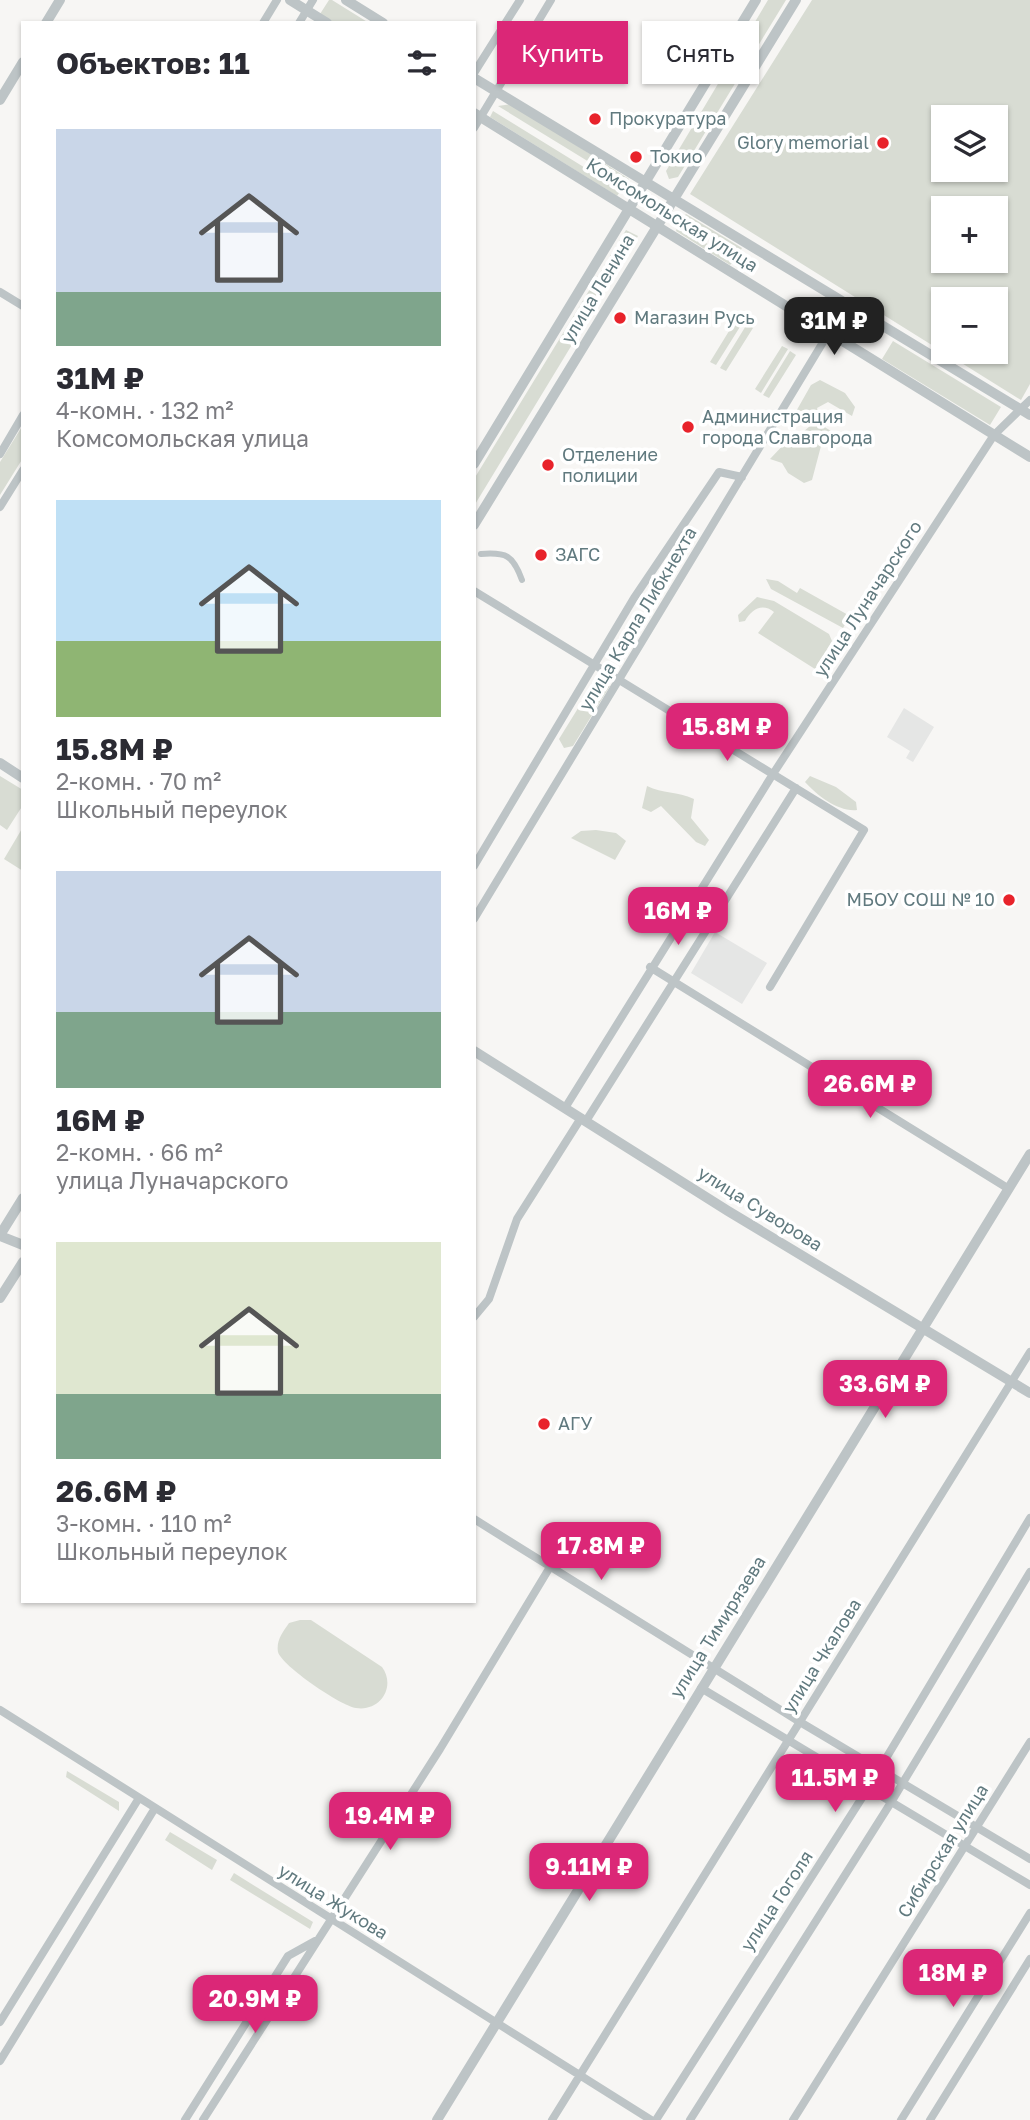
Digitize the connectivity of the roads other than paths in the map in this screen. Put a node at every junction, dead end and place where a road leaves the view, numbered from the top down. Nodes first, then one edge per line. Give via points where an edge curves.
1 (60, 0) edge
2 (277, 0) edge
3 (289, 0) edge
4 (346, 0) edge
5 (520, 0) edge
6 (551, 0) edge
7 (756, 0) edge
8 (796, 0) edge
9 (309, 5) edge
10 (47, 21) edge
11 (264, 21) edge
12 (300, 21) edge
13 (325, 21) edge
14 (380, 21) edge
15 (21, 65) edge
16 (476, 73) edge
17 (476, 77) edge
18 (496, 92) junction
19 (0, 100) edge
20 (478, 115) edge
21 (644, 181) junction
22 (673, 199) junction
23 (628, 207) junction
24 (657, 226) junction
25 (0, 292) edge
26 (21, 305) edge
27 (828, 334) junction
28 (1030, 400) edge
29 (1026, 413) edge
30 (21, 418) edge
31 (994, 435) junction
32 (0, 454) edge
33 (1030, 457) edge
34 (476, 461) edge
35 (21, 473) edge
36 (742, 477) junction
37 (0, 507) edge
38 (476, 522) edge
39 (481, 554) dead end
40 (522, 580) dead end
41 (476, 593) edge
42 (594, 663) junction
43 (621, 680) junction
44 (0, 763) edge
45 (773, 774) junction
46 (21, 777) edge
47 (796, 788) junction
48 (476, 863) edge
49 (476, 916) edge
50 (650, 967) junction
51 (673, 982) junction
52 (770, 987) dead end
53 (476, 1052) edge
54 (565, 1108) junction
55 (584, 1119) junction
56 (1030, 1154) edge
57 (1009, 1189) junction
58 (21, 1201) edge
59 (0, 1236) edge
60 (21, 1244) edge
61 (21, 1265) edge
62 (0, 1298) edge
63 (476, 1315) edge
64 (923, 1328) junction
65 (1030, 1352) edge
66 (1012, 1382) junction
67 (1030, 1393) edge
68 (1030, 1518) edge
69 (476, 1520) edge
70 (550, 1567) junction
71 (1030, 1572) edge
72 (713, 1668) junction
73 (701, 1688) junction
74 (0, 1710) edge
75 (800, 1722) junction
76 (787, 1742) junction
77 (1030, 1742) edge
78 (880, 1768) junction
79 (903, 1782) junction
80 (867, 1790) junction
81 (139, 1798) junction
82 (890, 1804) junction
83 (155, 1808) junction
84 (978, 1828) junction
85 (964, 1847) junction
86 (1030, 1860) edge
87 (1030, 1885) edge
88 (1030, 1913) edge
89 (330, 1919) junction
90 (316, 1940) junction
91 (1030, 1959) edge
92 (0, 2022) edge
93 (497, 2025) junction
94 (0, 2061) edge
95 (579, 2075) junction
96 (185, 2120) edge
97 (203, 2120) edge
98 (438, 2120) edge
99 (552, 2120) edge
100 (651, 2120) edge
101 (656, 2120) edge
102 (690, 2120) edge
103 (793, 2120) edge
104 (901, 2120) edge
105 (930, 2120) edge

1 - 10 street
2 - 11 street
3 - 9 street
4 - 14 street
5 - 16 street
6 - 18 street
7 - 21 street, улица Ленина
8 - 22 street, улица Ленина
9 - 12 street
9 - 13 street
15 - 19 street
17 - 18 street, Комсомольская улица
18 - 20 street
18 - 21 street, Комсомольская улица
20 - 23 street, Комсомольская улица
21 - 22 street, Комсомольская улица
21 - 23 street, улица Ленина
22 - 24 street, улица Ленина
22 - 29 street, Комсомольская улица
23 - 24 street, Комсомольская улица
23 - 34 street, улица Ленина
24 - 27 street, Комсомольская улица
24 - 38 street, улица Ленина
25 - 26 street
27 - 31 street, Комсомольская улица
27 - 36 street, улица Карла Либкнехта
28 - 29 street, улица Луначарского
29 - 31 street, улица Луначарского
30 - 32 street
31 - 33 street, Комсомольская улица
31 - 45 street, улица Луначарского
35 - 37 street
36 - 42 street, улица Карла Либкнехта via 719,472
36 - 43 street, улица Карла Либкнехта
39 - 40 street via 500,553 516,562
41 - 42 street
42 - 43 street
42 - 48 street, улица Карла Либкнехта
43 - 45 street
43 - 49 street, улица Карла Либкнехта
44 - 46 street
45 - 47 street
45 - 50 street, улица Луначарского
47 - 51 street
47 - 52 street via 864,830
50 - 51 street
50 - 54 street, улица Луначарского
51 - 55 street
51 - 57 street
53 - 54 street, улица Суворова
54 - 55 street, улица Суворова
55 - 63 street via 517,1219 489,1299
55 - 64 street, улица Суворова
56 - 57 street, улица Тимирязева
57 - 64 street, улица Тимирязева
58 - 59 street
59 - 60 street
61 - 62 street
64 - 66 street, улица Суворова
64 - 72 street, улица Тимирязева
65 - 66 street, улица Чкалова
66 - 67 street, улица Суворова
66 - 75 street, улица Чкалова
68 - 78 street, улица Гоголя
69 - 70 street
70 - 72 street
70 - 89 street
71 - 79 street
72 - 73 street, улица Тимирязева
72 - 75 street
73 - 76 street
73 - 93 street, улица Тимирязева
74 - 81 street, улица Жукова
75 - 76 street, улица Чкалова
75 - 78 street
76 - 80 street
76 - 95 street, улица Чкалова
77 - 84 street, Сибирская улица
78 - 79 street
78 - 80 street, улица Гоголя
79 - 82 street
79 - 84 street
80 - 82 street
80 - 101 street, улица Гоголя
81 - 83 street, улица Жукова
81 - 92 street
82 - 85 street
82 - 102 street
83 - 89 street, улица Жукова
83 - 94 street
84 - 85 street, Сибирская улица
84 - 86 street
85 - 87 street
85 - 103 street, Сибирская улица
88 - 104 street
89 - 90 street
89 - 93 street, улица Жукова
90 - 96 street via 288,1956
90 - 97 street
91 - 105 street
93 - 95 street, улица Жукова
93 - 98 street, улица Тимирязева
95 - 99 street, улица Чкалова
95 - 100 street, улица Жукова

